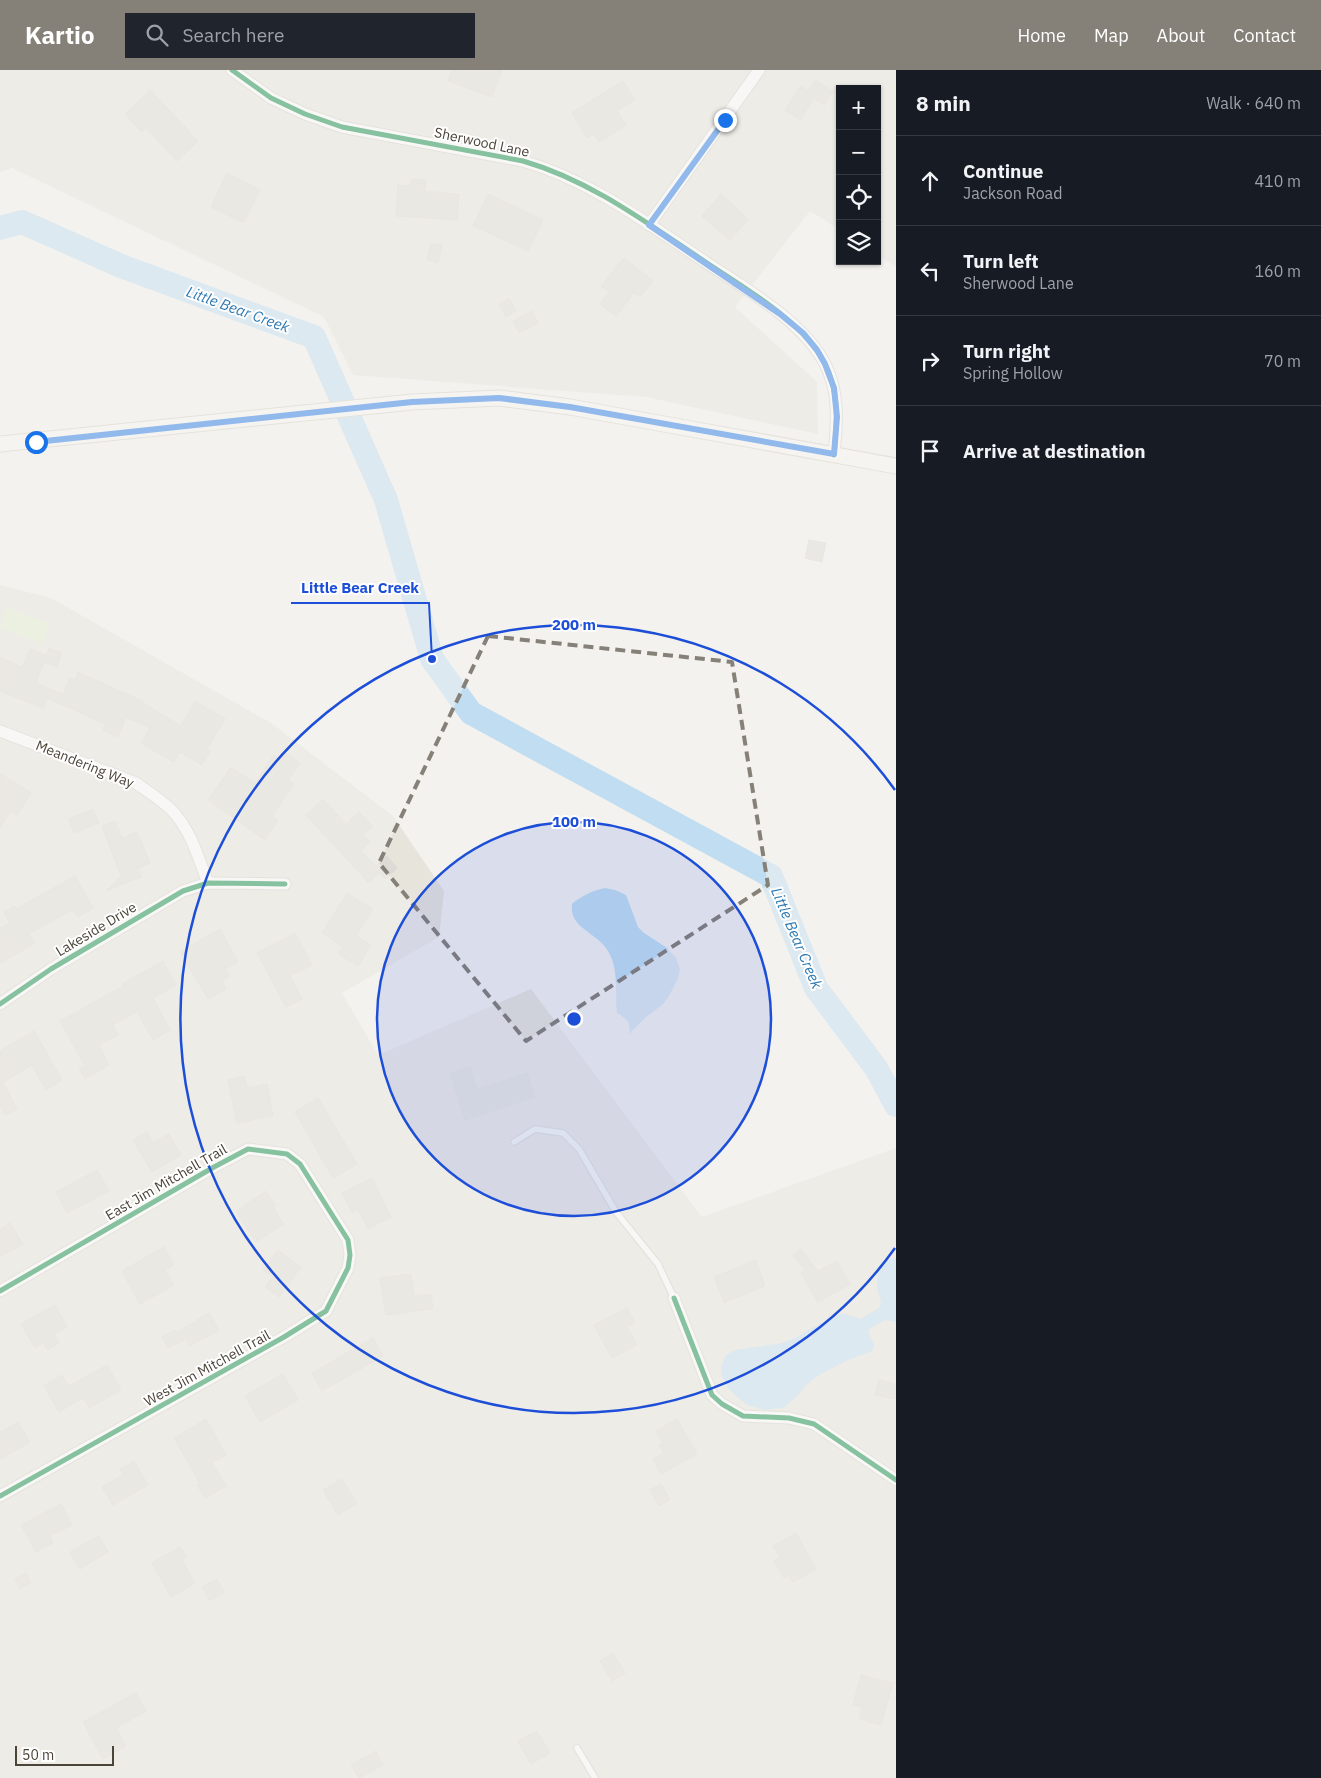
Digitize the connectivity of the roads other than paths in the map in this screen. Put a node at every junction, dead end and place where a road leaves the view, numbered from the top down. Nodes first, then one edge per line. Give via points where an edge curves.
1 (232, 70) edge
2 (759, 70) edge
3 (649, 225) junction
4 (0, 444) edge
5 (834, 454) junction
6 (896, 466) edge
7 (0, 731) edge
8 (208, 883) junction
9 (285, 884) dead end
10 (0, 1004) edge
11 (514, 1142) dead end
12 (330, 1210) joint
13 (0, 1292) edge
14 (674, 1298) joint
15 (896, 1480) edge
16 (0, 1496) edge
17 (577, 1748) dead end
18 (595, 1778) edge

1 - 3 street, Sherwood Lane via 271,98 342,127 546,168 577,181
2 - 3 street
3 - 5 street, Sherwood Lane via 772,309 808,339 825,364 834,388 837,417
4 - 5 main road via 310,411 499,398 570,407
5 - 6 main road
7 - 8 street, Meandering Way via 136,783 176,814 188,833
8 - 9 street, Lakeside Drive
8 - 10 street, Lakeside Drive via 184,891 51,969
11 - 14 lane via 535,1129 563,1134 579,1149 616,1212 658,1264
12 - 13 street, East Jim Mitchell Trail via 300,1164 287,1154 248,1149
12 - 16 street, West Jim Mitchell Trail via 348,1240 350,1255 348,1268 326,1311
14 - 15 street via 712,1395 722,1404 743,1416 789,1418 814,1424
17 - 18 lane

